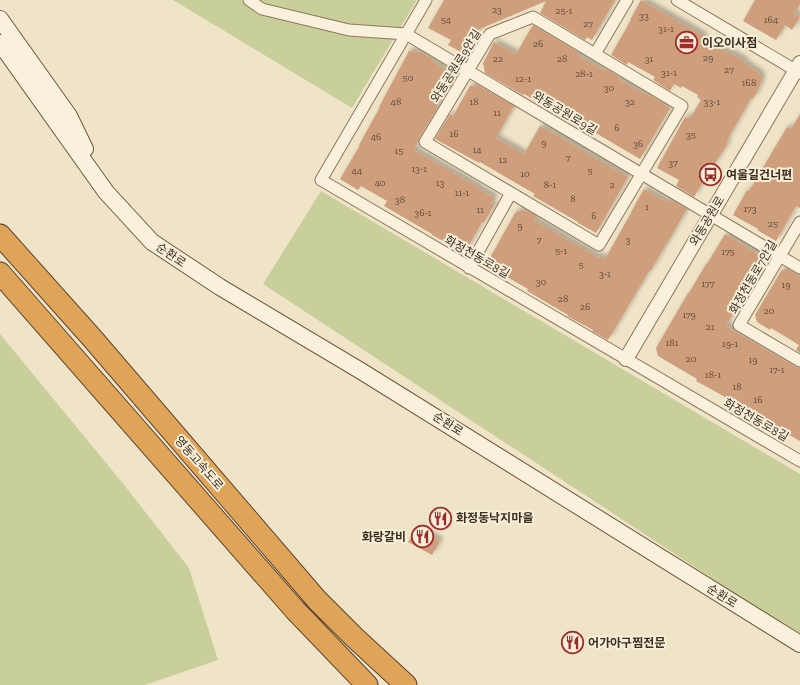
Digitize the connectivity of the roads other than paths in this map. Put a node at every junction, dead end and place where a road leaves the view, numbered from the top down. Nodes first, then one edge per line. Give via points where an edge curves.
1 (249, 0) edge
2 (426, 0) edge
3 (627, 0) edge
4 (677, 0) edge
5 (0, 19) edge
6 (406, 34) junction
7 (0, 43) edge
8 (595, 54) junction
9 (798, 69) edge
10 (468, 71) junction
11 (641, 174) junction
12 (106, 192) junction
13 (511, 193) junction
14 (710, 215) junction
15 (800, 222) edge
16 (0, 235) edge
17 (780, 256) junction
18 (470, 268) junction
19 (800, 268) edge
20 (6, 279) edge
21 (626, 359) junction
22 (800, 361) edge
23 (800, 461) edge
24 (800, 644) edge
25 (366, 685) edge
26 (406, 685) edge

1 - 6 street via 262,9 349,30
2 - 6 street, 화정천동로8길
3 - 8 street
4 - 9 street
5 - 12 main road, 순환로 via 69,116
6 - 10 street, 와동공원로9길
6 - 18 street, 화정천동로8길 via 321,180
7 - 12 main road, 순환로
8 - 10 street, 와동공원로9안길 via 533,17 490,34
8 - 11 street, 와동공원로9안길 via 682,106
9 - 14 street, 와동공원로
10 - 11 street, 와동공원로9길
10 - 13 street, 와동공원로9안길 via 425,142
11 - 13 street, 와동공원로9안길 via 599,245
11 - 14 street, 와동공원로9길
12 - 24 main road, 순환로 via 152,242 220,287 361,371
13 - 18 street
14 - 17 street, 와동공원로9길
14 - 21 street, 와동공원로
15 - 17 street, 화정천동로7안길
16 - 26 highway, 영동고속도로 via 317,600
17 - 19 street, 와동공원로9길
17 - 22 street, 화정천동로7안길 via 739,325
18 - 21 street, 화정천동로8길
20 - 25 highway, 영동고속도로 via 295,610
21 - 23 street, 화정천동로8길

